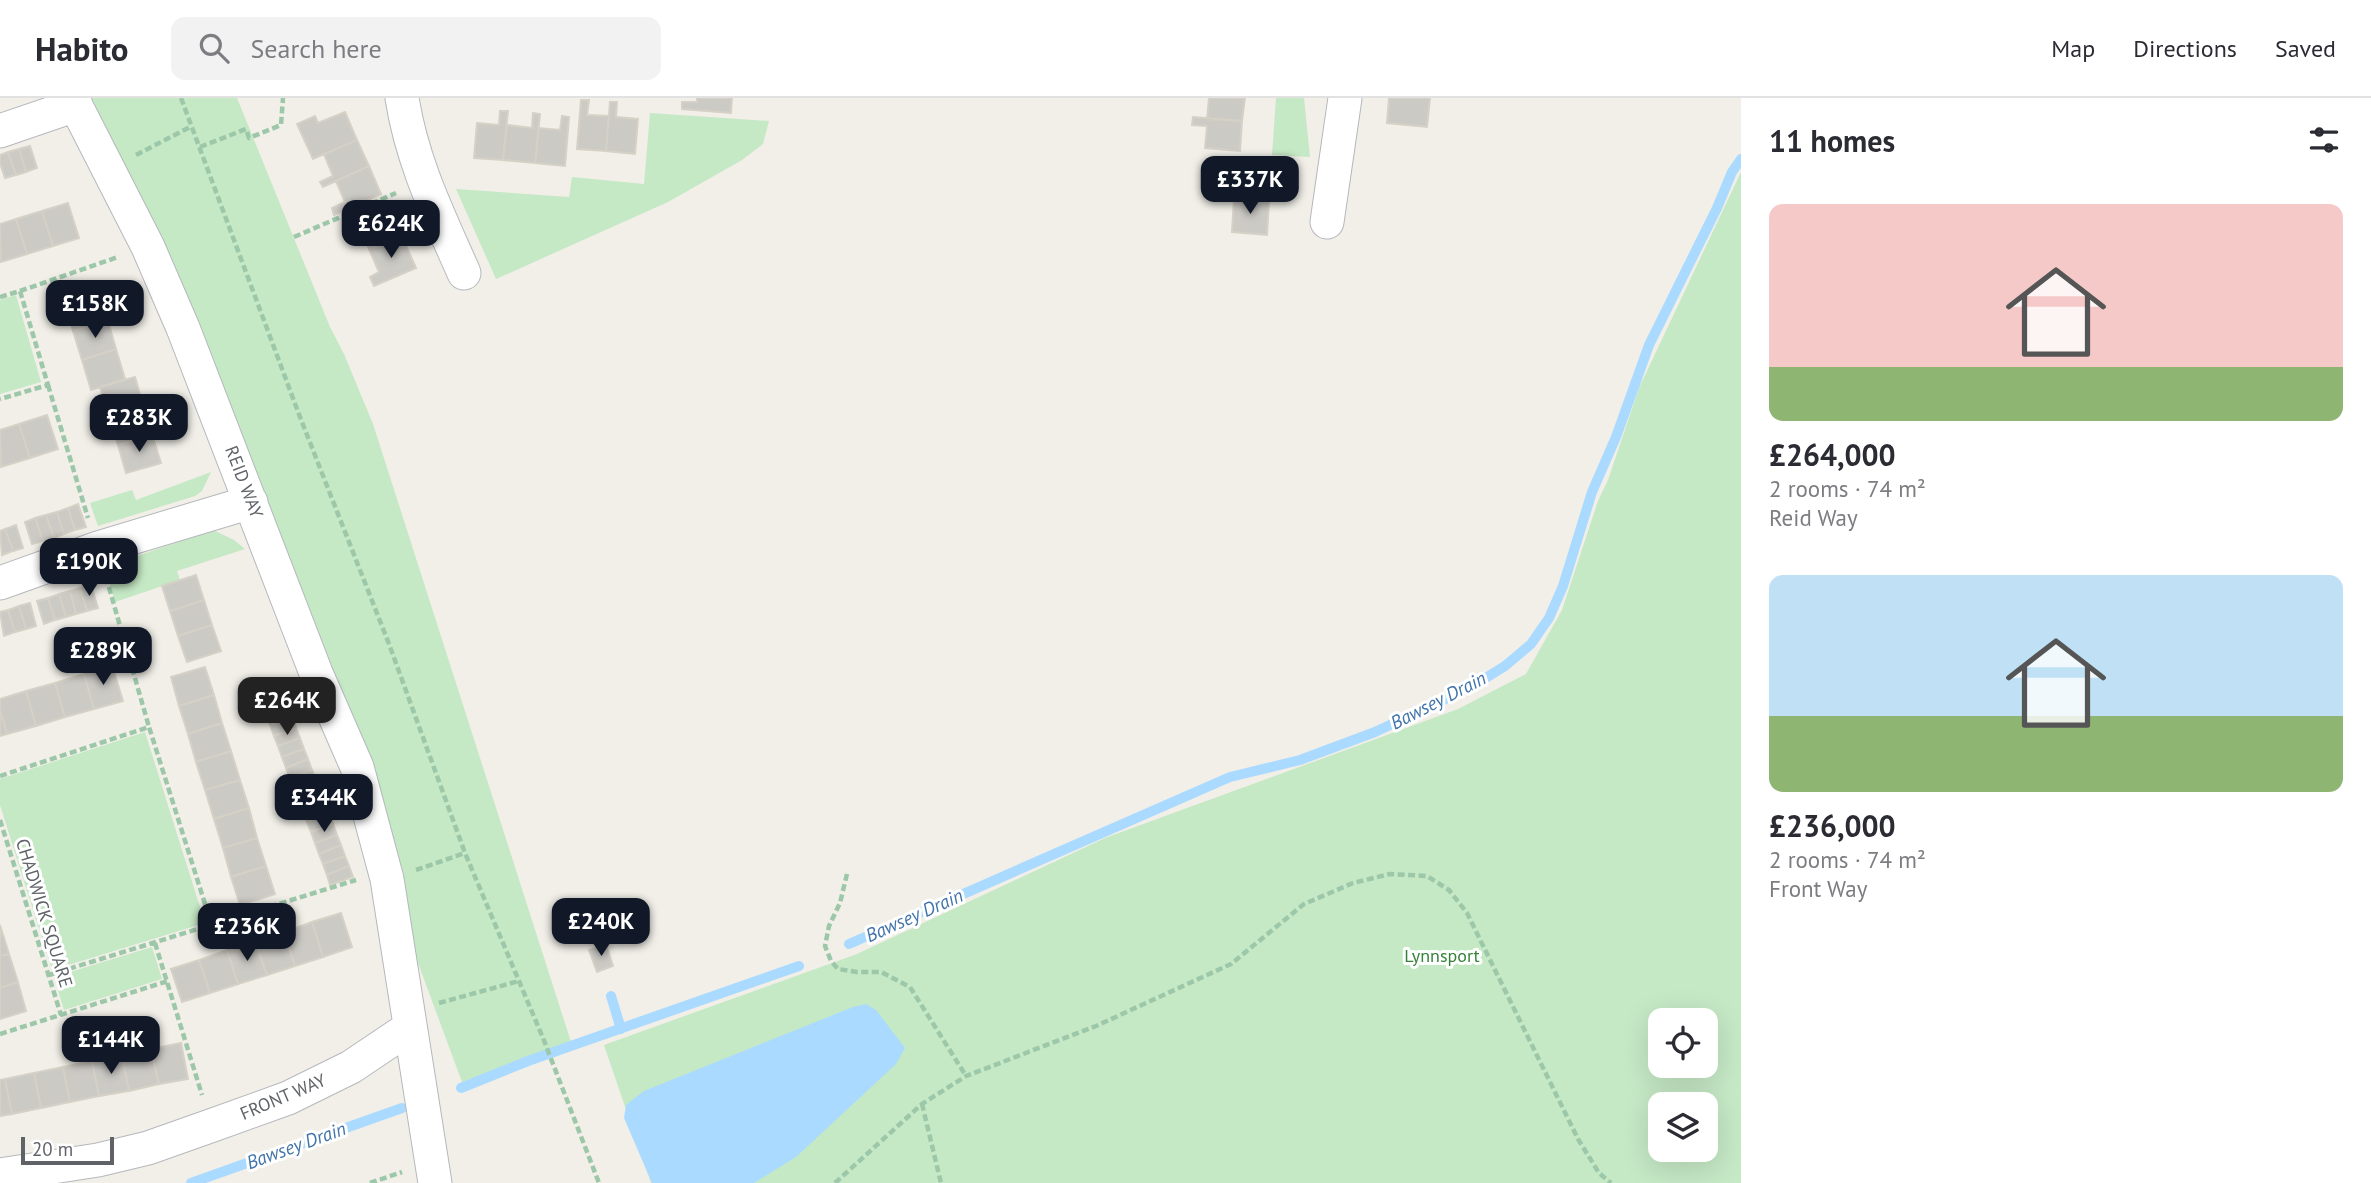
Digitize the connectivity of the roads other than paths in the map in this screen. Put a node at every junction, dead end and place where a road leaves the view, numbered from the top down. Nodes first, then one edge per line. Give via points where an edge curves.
1 (402, 98) edge
2 (1345, 98) edge
3 (74, 102) edge
4 (0, 131) edge
5 (1327, 222) dead end
6 (464, 273) dead end
7 (251, 502) junction
8 (0, 583) edge
9 (408, 1020) junction
10 (0, 1175) edge
11 (435, 1183) edge

1 - 6 street via 408,134 425,183
2 - 5 street
3 - 4 street
3 - 7 street, REID WAY via 148,247
7 - 8 street via 97,548
7 - 9 street, REID WAY via 356,767 387,879
9 - 10 street, FRONT WAY via 351,1067 288,1098 148,1148
9 - 11 street

